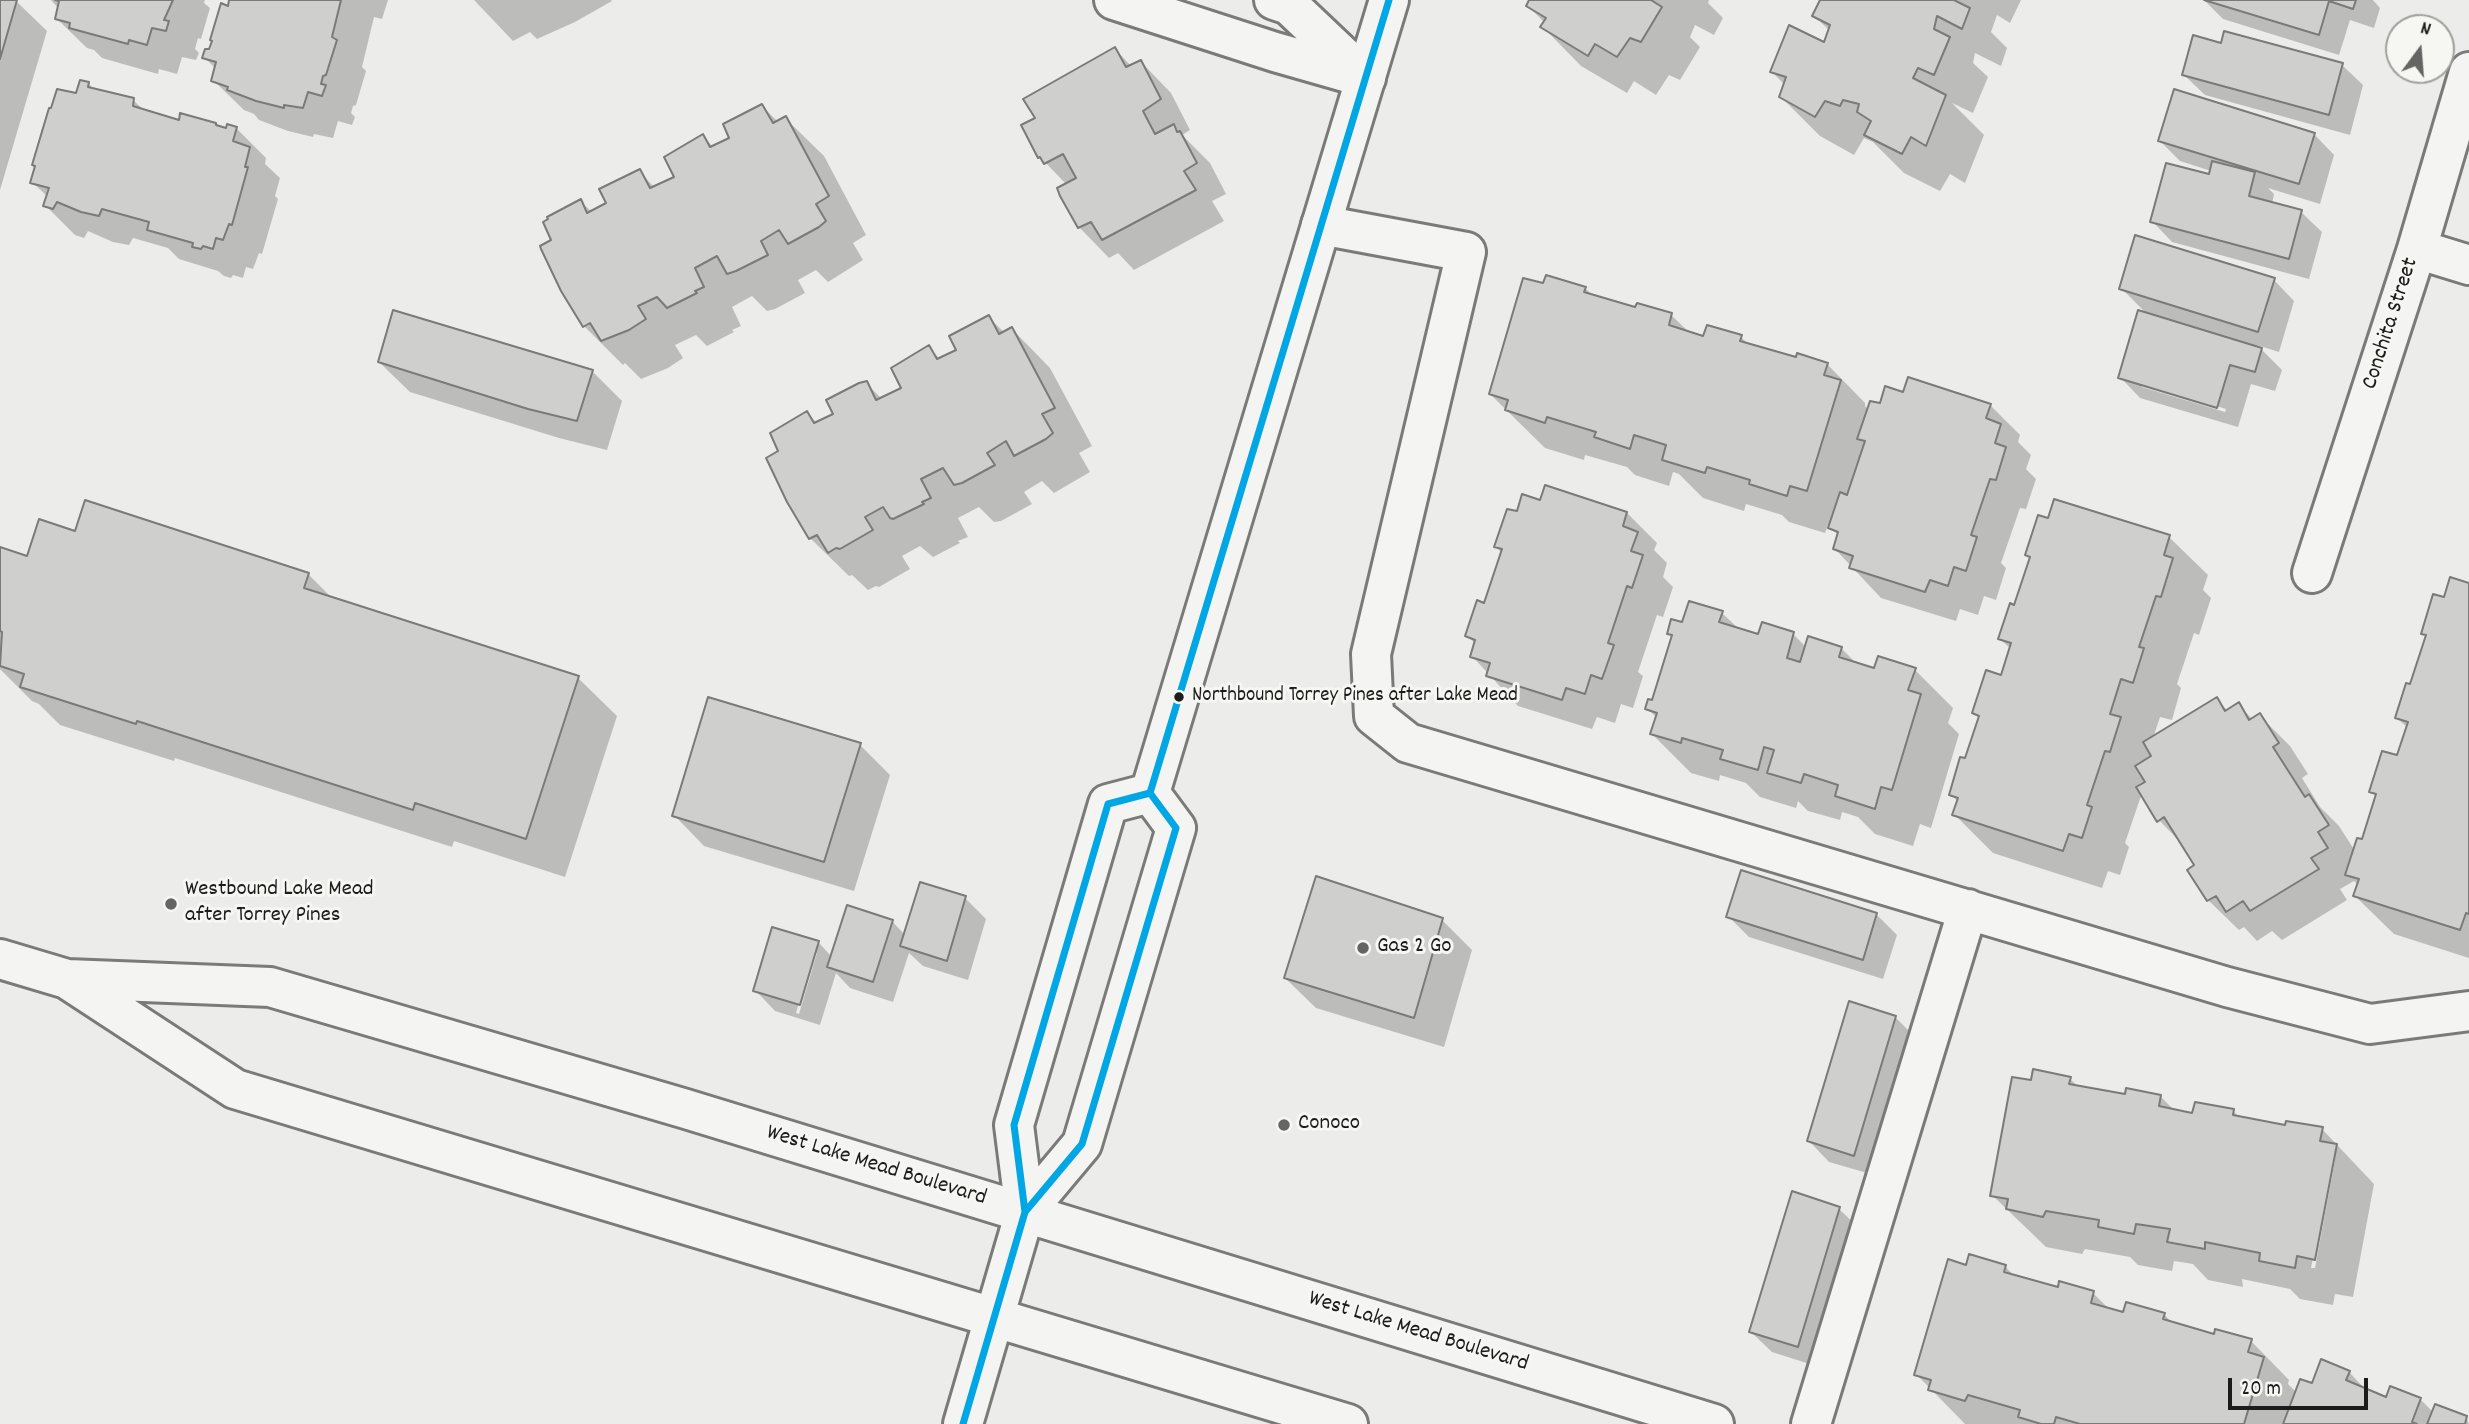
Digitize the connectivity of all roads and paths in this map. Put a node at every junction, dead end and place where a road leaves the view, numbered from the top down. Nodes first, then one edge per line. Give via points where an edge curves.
1 (1114, 0) edge
2 (1274, 0) edge
3 (1389, 0) edge
4 (2469, 72) edge
5 (1366, 78) junction
6 (1321, 225) junction
7 (2417, 249) junction
8 (2469, 265) edge
9 (2312, 573) dead end
10 (1150, 793) junction
11 (1968, 909) junction
12 (0, 959) edge
13 (67, 979) junction
14 (2469, 1011) edge
15 (1025, 1212) junction
16 (995, 1318) junction
17 (963, 1424) edge
18 (1348, 1424) edge
19 (1714, 1424) edge
20 (1811, 1424) edge

1 - 5 main road
2 - 5 main road via 1289,5
3 - 5 main road
4 - 7 main road, Conchita Street
5 - 6 main road
6 - 10 main road
6 - 11 main road via 1465,252 1371,654 1374,716 1408,743
7 - 8 main road
7 - 9 main road, Conchita Street
10 - 15 main road via 1176,828 1082,1144
10 - 15 main road via 1108,804 1014,1125
11 - 14 main road via 2227,987 2370,1024
11 - 20 main road
12 - 13 main road, West Lake Mead Boulevard
13 - 15 main road, West Lake Mead Boulevard via 270,987
13 - 16 main road, West Lake Mead Boulevard via 235,1089
15 - 16 main road
15 - 19 main road, West Lake Mead Boulevard
16 - 17 main road
16 - 18 main road, West Lake Mead Boulevard

